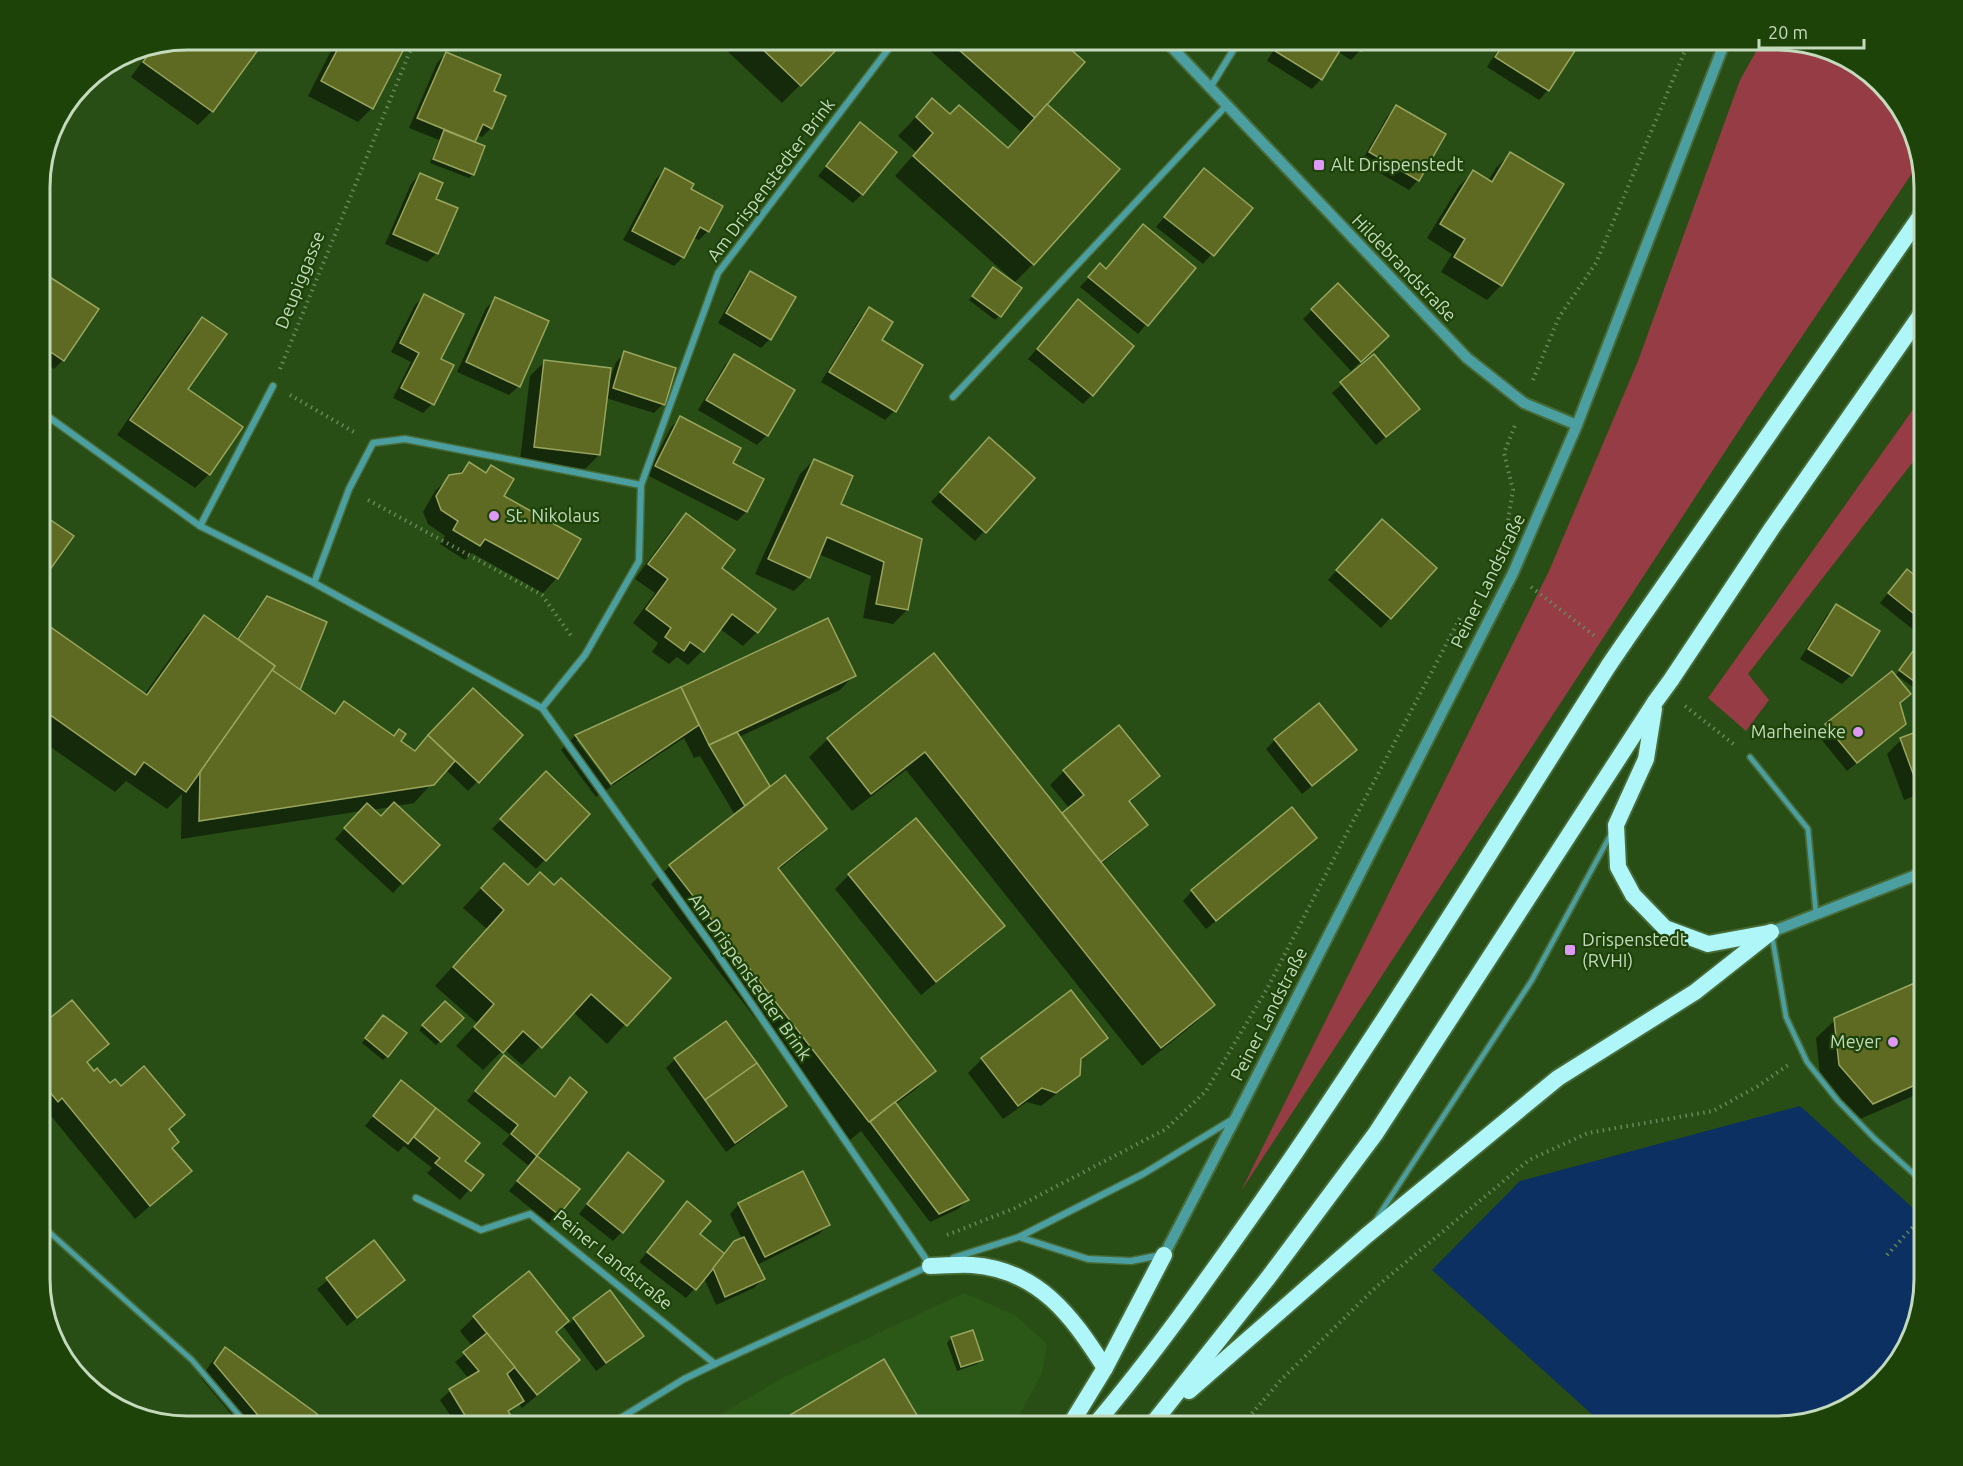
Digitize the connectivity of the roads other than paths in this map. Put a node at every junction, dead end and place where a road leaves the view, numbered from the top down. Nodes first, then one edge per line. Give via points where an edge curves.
1 (888, 50) edge
2 (1174, 50) edge
3 (1233, 50) edge
4 (1722, 50) edge
5 (1209, 88) junction
6 (1226, 106) junction
7 (1914, 225) edge
8 (1914, 324) edge
9 (273, 386) road end
10 (953, 397) dead end
11 (50, 418) edge
12 (1577, 425) junction
13 (641, 485) junction
14 (200, 526) junction
15 (314, 583) junction
16 (1655, 702) junction
17 (542, 708) junction
18 (1750, 758) dead end
19 (1616, 825) junction
20 (1914, 876) edge
21 (1816, 914) junction
22 (1771, 932) junction
23 (1236, 1117) junction
24 (1914, 1173) edge
25 (416, 1198) dead end
26 (50, 1233) edge
27 (1366, 1236) junction
28 (1019, 1237) junction
29 (1164, 1255) junction
30 (930, 1266) junction
31 (715, 1364) junction
32 (1105, 1368) junction
33 (240, 1416) edge
34 (624, 1416) edge
35 (1076, 1416) edge
36 (1102, 1416) edge
37 (1159, 1416) edge
38 (1161, 1416) edge

1 - 13 street, Am Drispenstedter Brink via 718,273
2 - 5 street, Hildebrandstraße
3 - 5 street
4 - 12 street, Peiner Landstraße
5 - 6 street, Hildebrandstraße
6 - 10 street
6 - 12 street, Hildebrandstraße via 1467,358 1524,403
7 - 36 highway, bridge via 1624,642 1328,1106 1216,1266
8 - 16 highway, bridge
9 - 14 street
11 - 14 street, Am Drispenstedter Brink
12 - 23 street, Peiner Landstraße via 1513,573
13 - 15 street via 405,439 373,443 349,489
13 - 17 street, Am Drispenstedter Brink via 639,561 585,655
14 - 15 street, Am Drispenstedter Brink
15 - 17 street, Am Drispenstedter Brink
16 - 19 highway via 1646,759
16 - 37 highway via 1376,1133
17 - 30 street, Am Drispenstedter Brink via 712,946
18 - 21 lane via 1808,829
19 - 22 highway via 1618,867 1633,895 1665,928 1708,944
19 - 27 lane via 1532,980
20 - 21 street
21 - 22 street
22 - 24 lane via 1786,1017 1807,1062 1838,1101
22 - 27 highway via 1695,992 1558,1078
23 - 28 street via 1143,1174
23 - 29 street, Peiner Landstraße
25 - 31 street, Peiner Landstraße via 481,1230 530,1214
26 - 33 lane via 192,1360
27 - 38 highway
28 - 29 street via 1088,1259 1131,1262
28 - 30 street
29 - 32 highway
30 - 31 street
30 - 32 highway via 973,1265 1010,1273 1047,1294 1067,1313
31 - 34 street
32 - 35 highway

